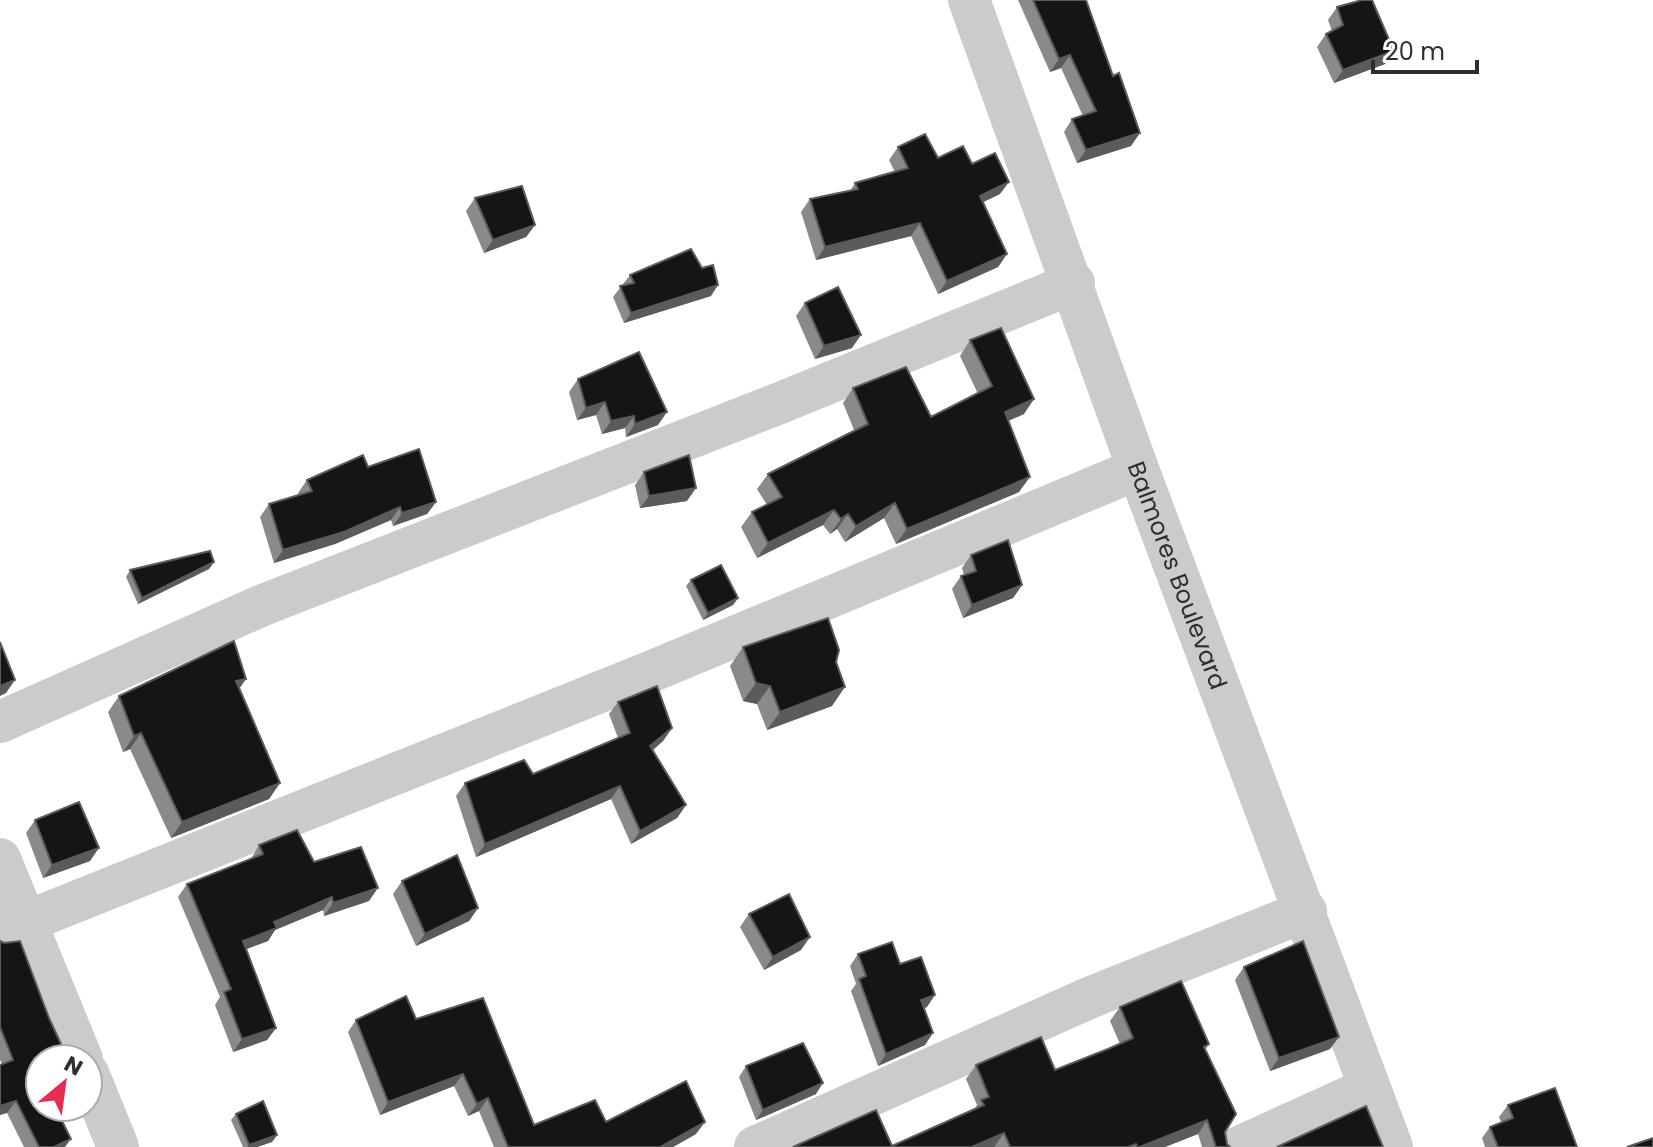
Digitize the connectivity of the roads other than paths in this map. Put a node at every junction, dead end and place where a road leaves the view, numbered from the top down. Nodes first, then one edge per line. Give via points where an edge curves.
1 (969, 0) edge
2 (1074, 283) junction
3 (1138, 469) junction
4 (0, 722) edge
5 (0, 859) edge
6 (1306, 911) junction
7 (13, 927) edge
8 (74, 1043) edge
9 (1369, 1088) junction
10 (104, 1112) edge
11 (118, 1147) edge
12 (755, 1147) edge
13 (1239, 1147) edge
14 (1392, 1147) edge

1 - 2 street, Balmores Boulevard
2 - 3 street, Balmores Boulevard
2 - 4 street via 263,605
3 - 6 street, Balmores Boulevard
3 - 7 street via 650,672
5 - 7 street
6 - 9 street, Balmores Boulevard
6 - 12 street via 1089,998
7 - 8 street
9 - 13 street
9 - 14 street, Balmores Boulevard
10 - 11 street

